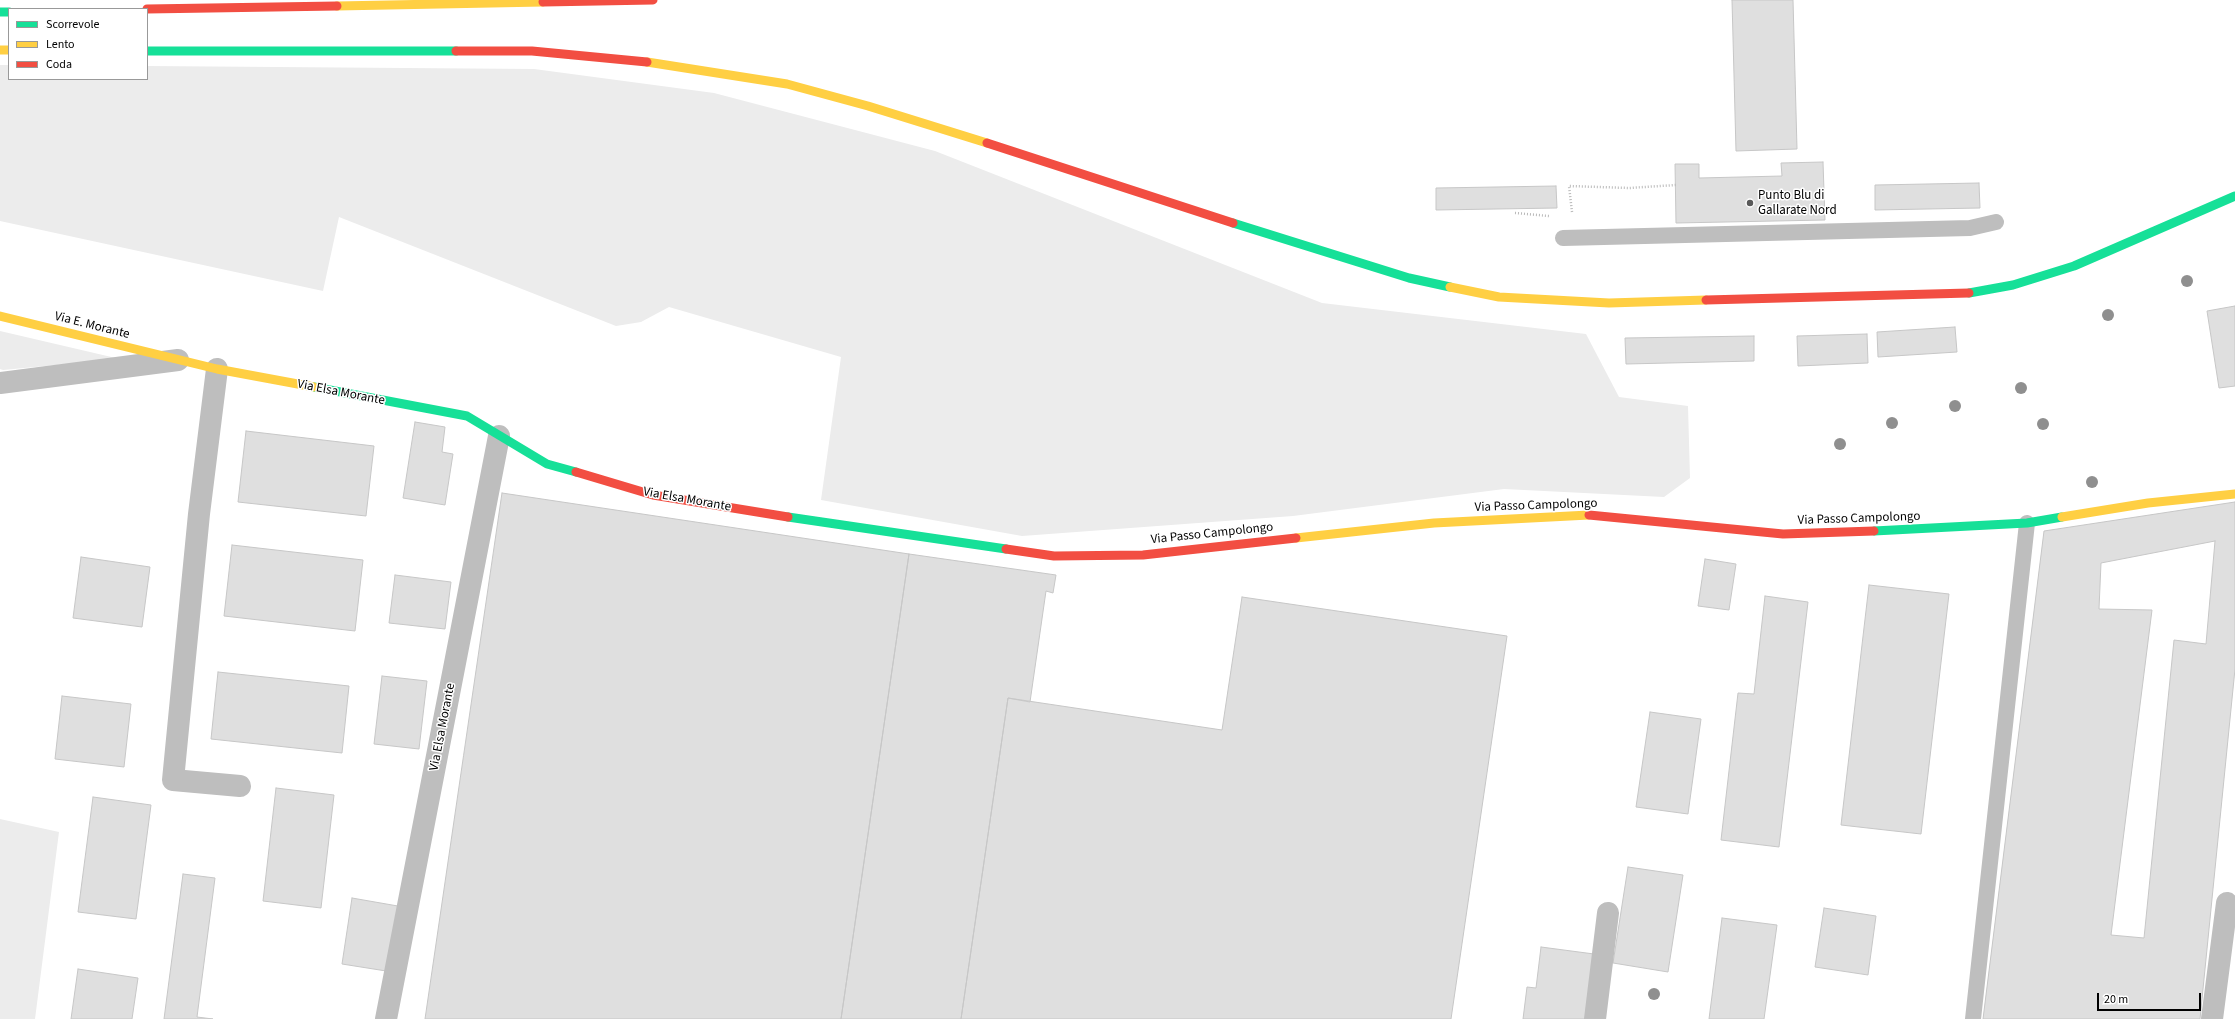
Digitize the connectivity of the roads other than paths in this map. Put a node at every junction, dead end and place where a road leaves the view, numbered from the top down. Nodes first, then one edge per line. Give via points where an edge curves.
1 (653, 0) edge
2 (148, 9) edge
3 (148, 50) edge
4 (2235, 196) edge
5 (1996, 222) dead end
6 (1563, 238) dead end
7 (0, 316) edge
8 (178, 360) junction
9 (217, 369) junction
10 (0, 383) edge
11 (499, 436) junction
12 (2235, 494) edge
13 (2027, 523) junction
14 (885, 533) joint
15 (240, 786) dead end
16 (2227, 903) dead end
17 (1608, 913) dead end
18 (386, 1019) edge
19 (1595, 1019) edge
20 (1973, 1019) edge
21 (2212, 1019) edge

1 - 2 main road
3 - 4 main road via 532,51 704,68 787,84 868,106 1408,278 1499,297 1609,303 1977,293 2074,266
5 - 6 lane via 1963,228
7 - 8 main road, Via E. Morante
8 - 9 main road, Via Elsa Morante
8 - 10 street
9 - 11 main road, Via Elsa Morante via 467,416
9 - 15 street via 199,514 173,780
11 - 14 main road, Via Elsa Morante via 547,464 653,495
11 - 18 street, Via Elsa Morante
12 - 13 main road, Via Passo Campolongo via 2148,503
13 - 14 main road, Via Passo Campolongo via 1941,530 1783,534 1590,515 1434,523 1143,554 1054,556
13 - 20 lane
16 - 21 street
17 - 19 street

